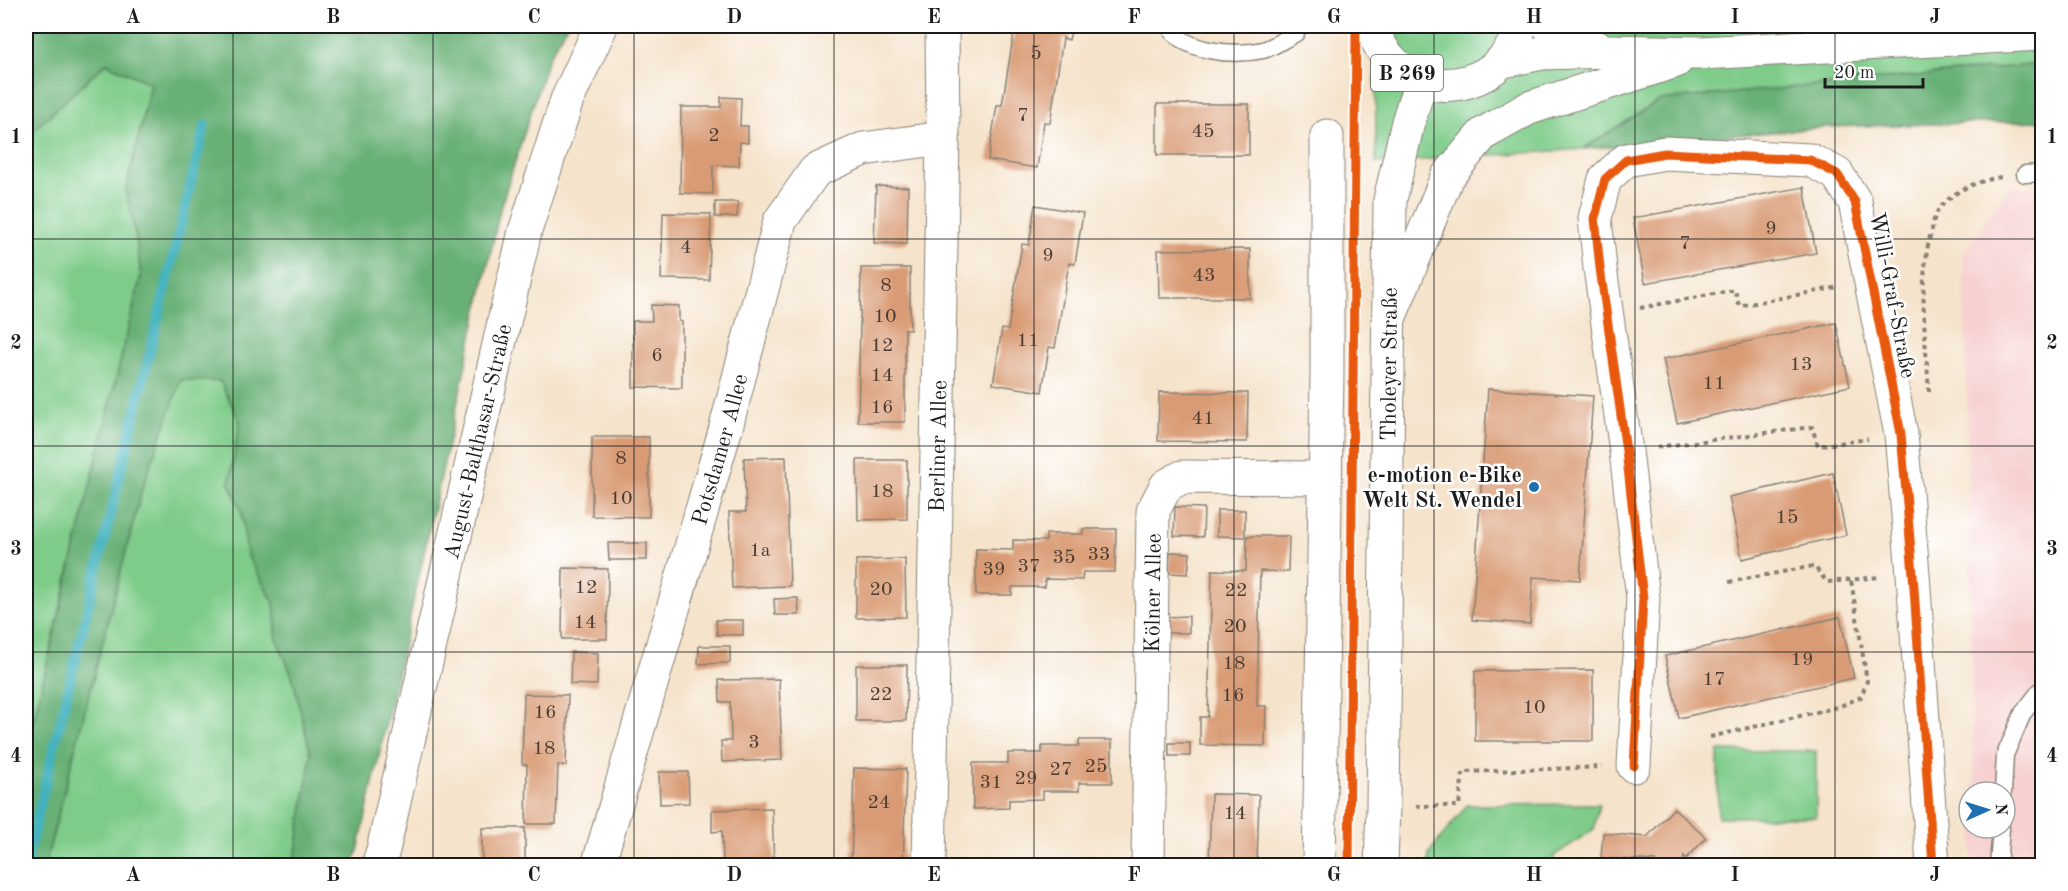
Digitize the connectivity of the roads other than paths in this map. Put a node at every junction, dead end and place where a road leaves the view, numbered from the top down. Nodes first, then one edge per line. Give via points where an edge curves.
1 (601, 26) edge
2 (942, 26) edge
3 (1169, 26) edge
4 (1298, 26) edge
5 (1373, 26) edge
6 (1520, 26) edge
7 (1549, 26) edge
8 (2043, 34) edge
9 (1609, 51) junction
10 (1702, 53) junction
11 (1503, 61) junction
12 (1421, 81) junction
13 (1327, 136) dead end
14 (943, 138) junction
15 (2043, 173) edge
16 (2025, 174) road end
17 (1388, 321) junction
18 (1324, 478) junction
19 (2040, 691) dead end
20 (1634, 766) road end
21 (2004, 780) edge
22 (2000, 840) edge
23 (378, 866) edge
24 (598, 866) edge
25 (928, 866) edge
26 (1148, 866) edge
27 (1319, 866) edge
28 (1381, 866) edge
29 (1933, 866) edge
30 (1998, 866) edge

1 - 23 main road, August-Balthasar-Straße via 567,100 525,231
2 - 14 main road, Berliner Allee
3 - 4 lane via 1191,44 1224,54 1264,50 1296,33
5 - 12 main road, B 269 via 1384,53 1400,70
6 - 11 main road, B 269 via 1518,38
7 - 9 main road
8 - 10 main road
9 - 10 main road
9 - 11 main road via 1542,53
10 - 17 main road via 1529,108 1484,134 1448,177
11 - 12 main road, B 269 via 1486,75 1465,83
12 - 17 main road, Tholeyer Straße via 1390,200
13 - 18 main road
14 - 24 main road, Potsdamer Allee via 863,149 815,171 780,221 725,431
14 - 25 main road, Berliner Allee
15 - 16 lane
17 - 28 main road, Tholeyer Straße
18 - 26 main road, Kölner Allee via 1182,477 1167,486 1152,511
18 - 27 main road
19 - 21 lane via 2023,713 2005,755
20 - 29 main road, Willi-Graf-Straße via 1643,598 1595,218 1605,179 1626,160 1665,153 1810,160 1837,174 1855,202 1901,434
22 - 30 lane

